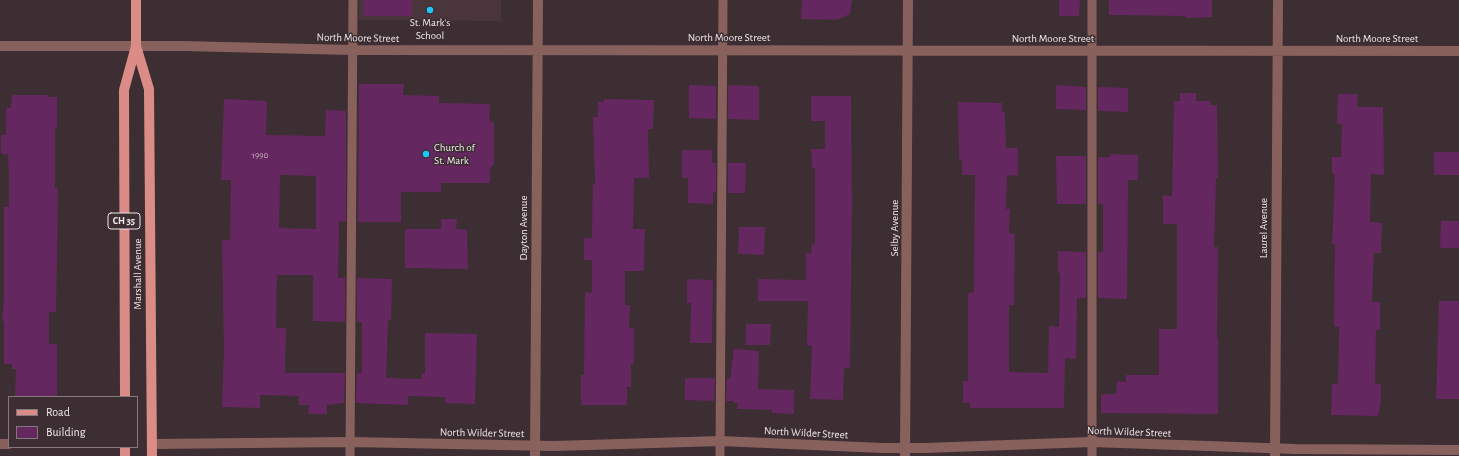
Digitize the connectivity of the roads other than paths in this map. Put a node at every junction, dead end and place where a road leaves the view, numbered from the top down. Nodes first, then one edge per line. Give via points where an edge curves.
1 (136, 0) edge
2 (353, 0) edge
3 (538, 0) edge
4 (723, 0) edge
5 (908, 0) edge
6 (1092, 0) edge
7 (1278, 0) edge
8 (0, 46) edge
9 (136, 46) junction
10 (352, 50) junction
11 (537, 50) junction
12 (723, 50) junction
13 (908, 51) junction
14 (1092, 51) junction
15 (1278, 51) junction
16 (1459, 51) edge
17 (125, 396) edge
18 (720, 441) junction
19 (350, 442) junction
20 (1092, 442) junction
21 (152, 444) junction
22 (1459, 450) edge
23 (535, 451) edge
24 (905, 452) edge
25 (1275, 452) edge
26 (152, 456) edge
27 (350, 456) edge
28 (720, 456) edge
29 (1092, 456) edge

1 - 9 main road, Marshall Avenue / CH 35
2 - 10 lane
3 - 11 street, Dayton Avenue
4 - 12 lane
5 - 13 street, Selby Avenue
6 - 14 lane
7 - 15 street, Laurel Avenue
8 - 9 street, North Moore Street
9 - 10 street, North Moore Street
9 - 17 main road, Marshall Avenue / CH 35 via 124,90
9 - 21 main road, Marshall Avenue / CH 35 via 149,89
10 - 11 street, North Moore Street
10 - 19 lane
11 - 12 street, North Moore Street
11 - 23 street, Dayton Avenue
12 - 13 street, North Moore Street
12 - 18 lane
13 - 14 street, North Moore Street
13 - 24 street, Selby Avenue
14 - 15 street, North Moore Street
14 - 20 lane
15 - 16 street, North Moore Street
15 - 25 street, Laurel Avenue
18 - 23 street, North Wilder Street
18 - 24 street, North Wilder Street
18 - 28 lane
19 - 21 street, North Wilder Street
19 - 23 street, North Wilder Street
19 - 27 lane
20 - 24 street, North Wilder Street
20 - 25 street, North Wilder Street
20 - 29 lane
21 - 26 main road, Marshall Avenue / CH 35
22 - 25 street, North Wilder Street

